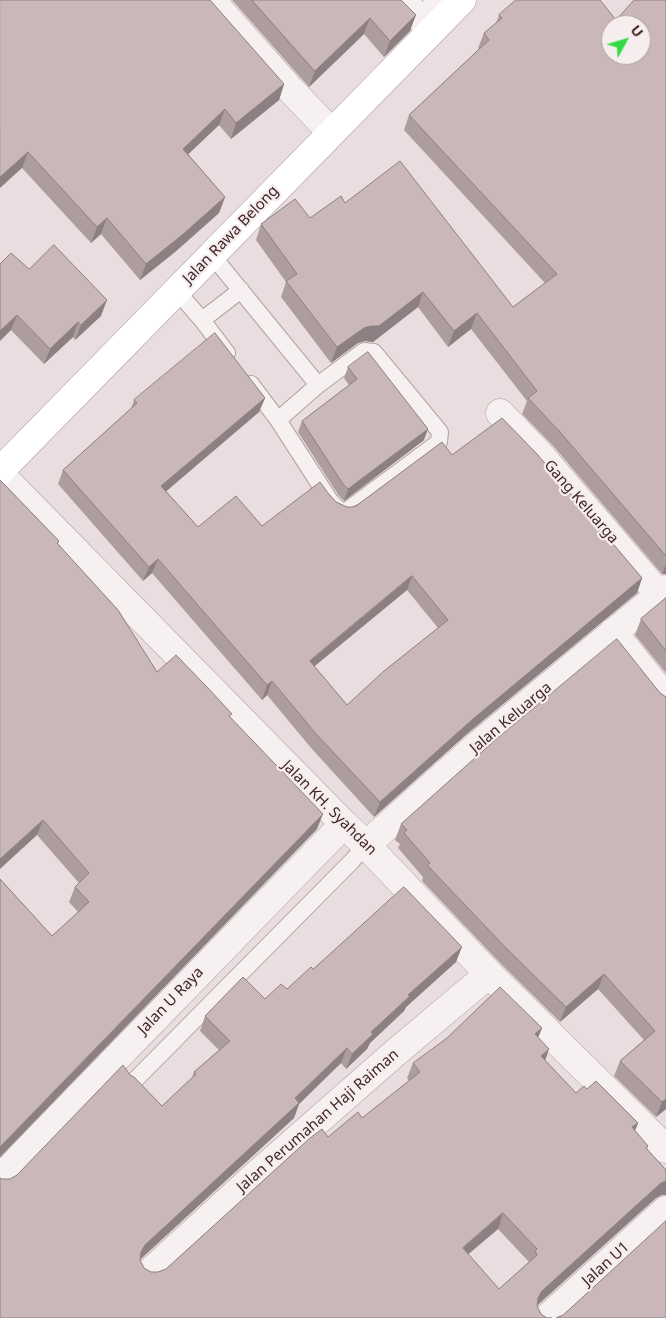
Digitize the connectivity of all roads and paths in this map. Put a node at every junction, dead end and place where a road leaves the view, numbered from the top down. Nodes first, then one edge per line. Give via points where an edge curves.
1 (212, 0) edge
2 (401, 0) edge
3 (443, 11) edge
4 (331, 132) junction
5 (212, 254) junction
6 (176, 290) junction
7 (240, 290) junction
8 (202, 320) junction
9 (318, 385) junction
10 (500, 413) dead end
11 (278, 420) junction
12 (0, 470) edge
13 (0, 474) edge
14 (663, 592) edge
15 (613, 632) junction
16 (666, 698) edge
17 (344, 824) junction
18 (366, 846) junction
19 (489, 974) junction
20 (132, 1083) edge
21 (664, 1141) edge
22 (0, 1179) edge
23 (666, 1210) edge
24 (150, 1272) edge
25 (547, 1318) edge

1 - 4 street
2 - 3 street
3 - 4 main road, Jalan Rawa Belong
4 - 5 main road, Jalan Rawa Belong
5 - 6 main road, Jalan Rawa Belong
5 - 7 lane
6 - 8 lane
6 - 12 main road, Jalan Rawa Belong
7 - 8 lane
7 - 9 lane
8 - 11 lane
9 - 11 lane
9 - 11 lane via 364,351 374,352 440,432 440,442 345,512 331,502
10 - 14 street, Gang Keluarga
13 - 17 street, Jalan KH. Syahdan
14 - 15 street, Jalan Keluarga
15 - 16 street
15 - 18 street, Jalan Keluarga via 478,745
17 - 18 street, Jalan KH. Syahdan
17 - 22 street, Jalan U Raya
18 - 19 street, Jalan KH. Syahdan
18 - 20 lane
19 - 21 street, Jalan KH. Syahdan
19 - 24 street, Jalan Perumahan Haji Raiman via 256,1175
23 - 25 street, Jalan U1

